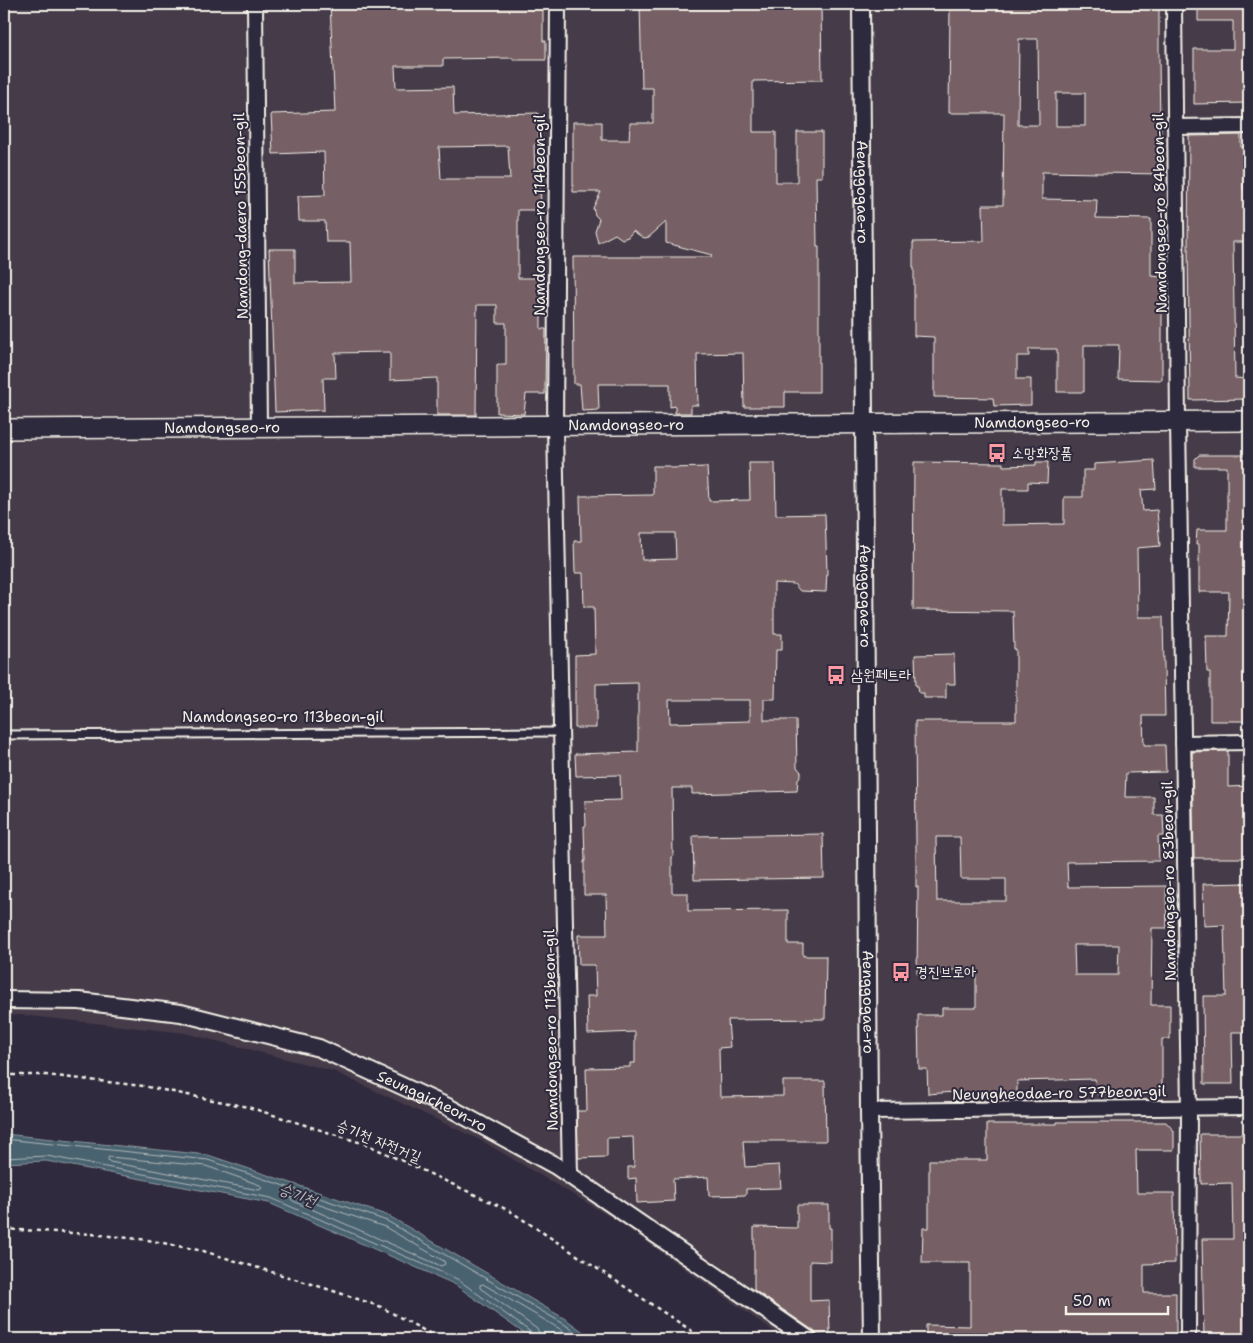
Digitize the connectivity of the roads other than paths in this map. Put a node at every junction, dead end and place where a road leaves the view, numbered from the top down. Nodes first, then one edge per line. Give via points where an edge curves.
1 (255, 4) edge
2 (558, 4) edge
3 (860, 4) edge
4 (1174, 4) edge
5 (1249, 126) edge
6 (1175, 127) junction
7 (1249, 421) edge
8 (1178, 422) junction
9 (864, 424) junction
10 (555, 426) junction
11 (260, 428) junction
12 (4, 429) edge
13 (561, 732) junction
14 (4, 735) edge
15 (1249, 742) edge
16 (1183, 743) junction
17 (4, 1000) edge
18 (1249, 1107) edge
19 (1188, 1108) junction
20 (869, 1111) junction
21 (570, 1176) junction
22 (808, 1339) edge
23 (872, 1339) edge
24 (1188, 1339) edge

1 - 11 street, Namdong-daero 155beon-gil
2 - 10 street, Namdongseo-ro 114beon-gil
3 - 9 street, Aenggogae-ro
4 - 6 street, Namdongseo-ro 84beon-gil
5 - 6 street
6 - 8 street, Namdongseo-ro 84beon-gil
7 - 8 main road, Namdongseo-ro
8 - 9 main road, Namdongseo-ro
8 - 16 street, Namdongseo-ro 83beon-gil
9 - 10 main road, Namdongseo-ro
9 - 20 street, Aenggogae-ro
10 - 11 main road, Namdongseo-ro
10 - 13 street, Namdongseo-ro 113beon-gil
11 - 12 main road, Namdongseo-ro
13 - 14 lane, Namdongseo-ro 113beon-gil
13 - 21 street, Namdongseo-ro 113beon-gil
15 - 16 street
16 - 19 street, Namdongseo-ro 83beon-gil
17 - 21 street, Seunggicheon-ro via 79,1001 181,1013 319,1048 448,1107
18 - 19 street, Neungheodae-ro 577beon-gil
19 - 20 street, Neungheodae-ro 577beon-gil
19 - 24 street, Namdongseo-ro 83beon-gil
20 - 23 street, Aenggogae-ro
21 - 22 street, Seunggicheon-ro

